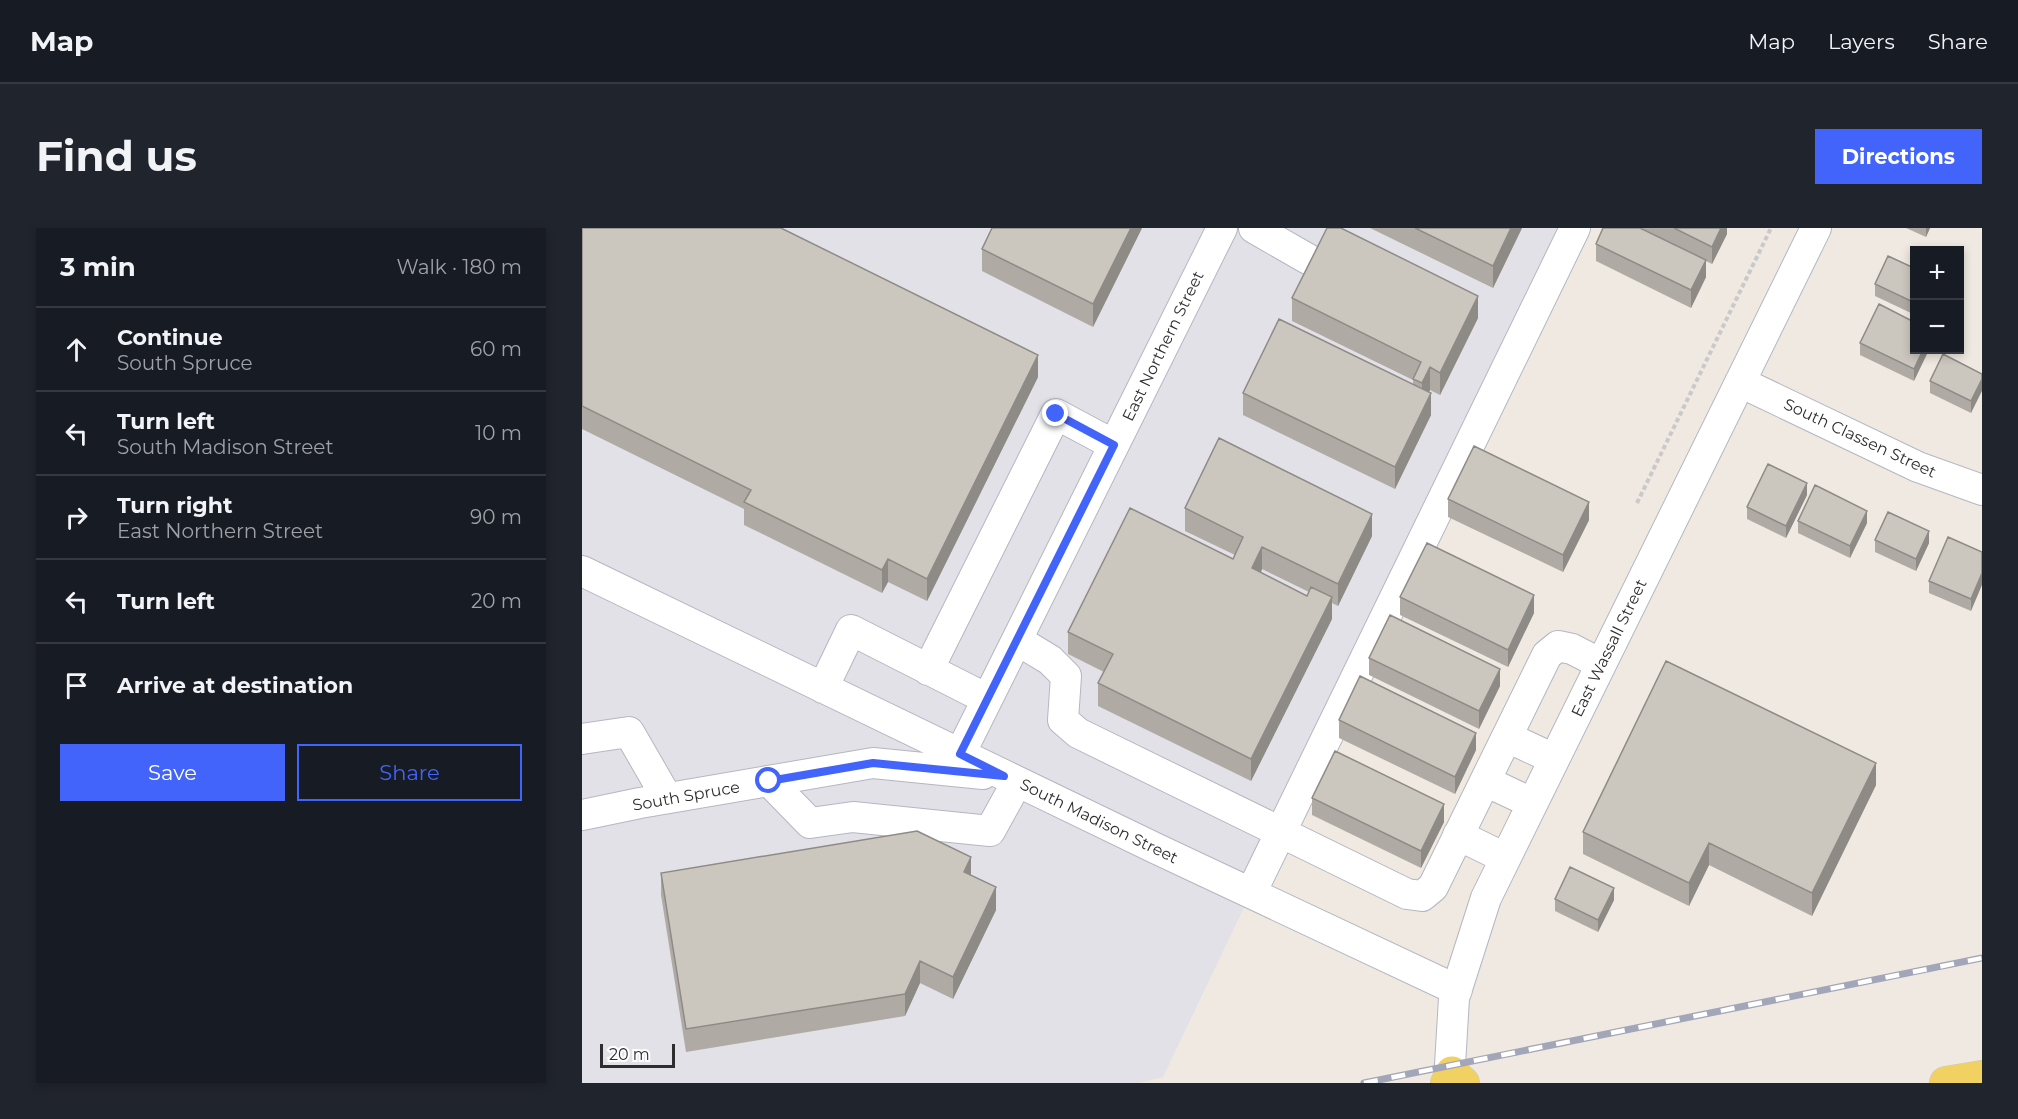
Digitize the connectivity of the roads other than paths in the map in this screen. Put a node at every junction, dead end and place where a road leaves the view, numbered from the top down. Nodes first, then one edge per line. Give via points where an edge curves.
1 (1222, 228) edge
2 (1254, 228) edge
3 (1575, 228) edge
4 (1816, 228) edge
5 (1308, 259) dead end
6 (1740, 382) junction
7 (1114, 445) junction
8 (1982, 490) edge
9 (582, 571) edge
10 (1017, 640) junction
11 (1601, 664) junction
12 (928, 670) junction
13 (823, 688) junction
14 (987, 699) junction
15 (1507, 737) junction
16 (582, 739) edge
17 (960, 754) junction
18 (1554, 759) junction
19 (1011, 779) junction
20 (769, 781) junction
21 (1485, 781) junction
22 (667, 798) junction
23 (1532, 803) junction
24 (582, 815) edge
25 (1280, 832) junction
26 (1458, 835) junction
27 (1505, 858) junction
28 (1251, 893) junction
29 (1457, 990) junction
30 (1982, 1077) edge
31 (1454, 1081) edge
32 (1946, 1083) edge

1 - 7 street, East Northern Street
2 - 5 street
3 - 25 street
4 - 6 street, East Wassall Street
6 - 8 street, South Classen Street via 1918,467
6 - 11 street, East Wassall Street
7 - 10 street, East Northern Street
7 - 12 street via 1056,414
9 - 13 street, South Madison Street
10 - 14 street, East Northern Street
10 - 25 street via 1050,660 1066,676 1063,720 1078,734
11 - 15 street via 1558,646 1547,655
11 - 18 street, East Wassall Street
12 - 13 street via 851,630
12 - 14 street
13 - 17 street, South Madison Street
14 - 17 street, East Northern Street
15 - 18 street
15 - 21 street
16 - 22 street via 628,732
17 - 19 street, South Madison Street
18 - 23 street, East Wassall Street
19 - 20 street, South Spruce via 873,763
19 - 20 street via 990,831 854,817 810,823
19 - 28 street, South Madison Street
20 - 22 street, South Spruce
21 - 23 street
21 - 26 street
22 - 24 street, South Spruce
23 - 27 street, East Wassall Street
25 - 26 street via 1407,894 1422,896 1433,887
25 - 28 street
26 - 27 street
27 - 29 street, East Wassall Street via 1486,898
28 - 29 street, South Madison Street
29 - 31 street, East Wassall Street via 1450,1065
30 - 32 main road

